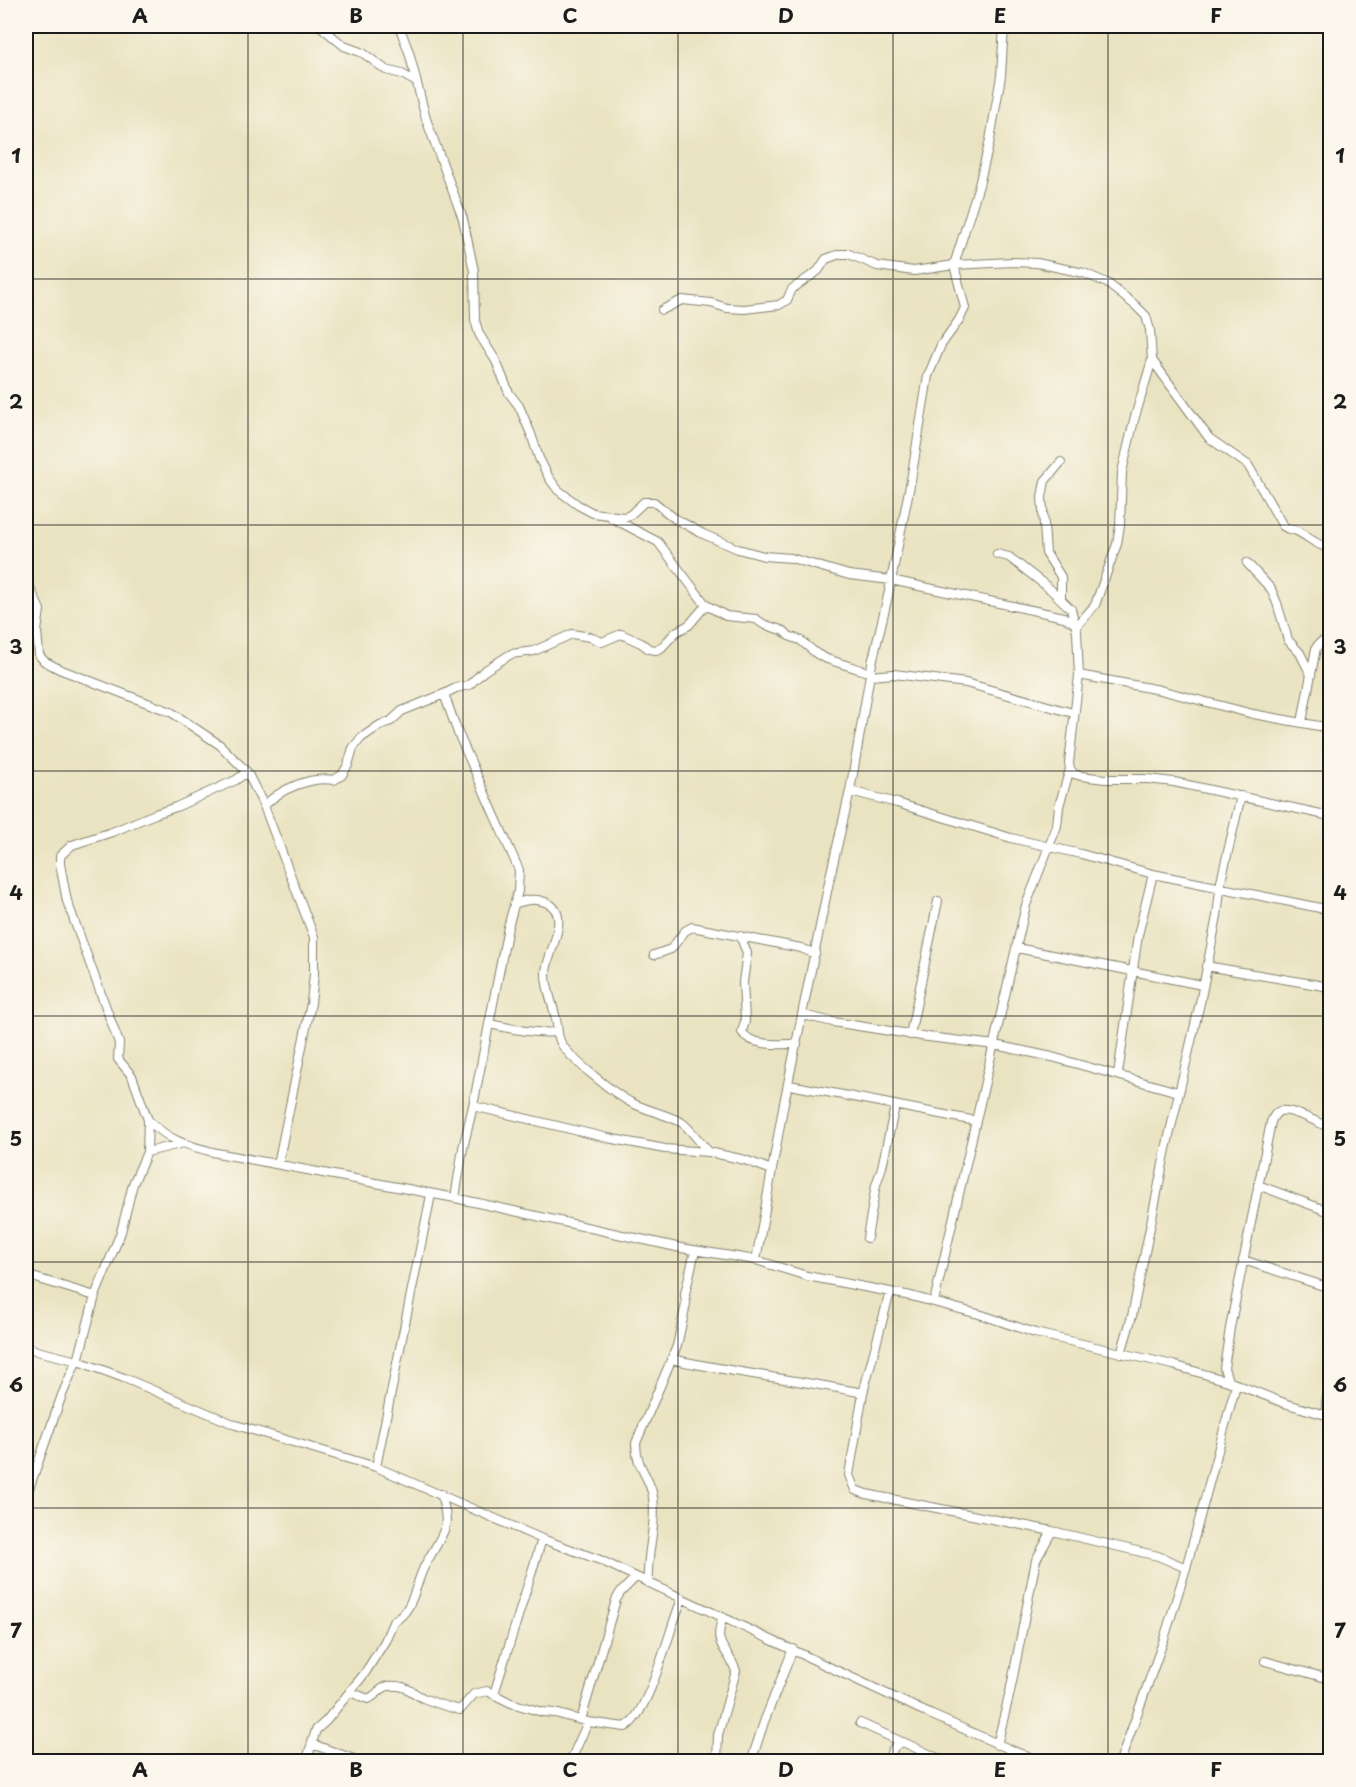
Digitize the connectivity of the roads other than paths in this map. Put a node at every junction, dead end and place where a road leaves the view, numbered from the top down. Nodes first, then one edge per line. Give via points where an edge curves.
1 (320, 26) edge
2 (399, 26) edge
3 (1004, 26) edge
4 (416, 82) junction
5 (954, 265) junction
6 (662, 310) dead end
7 (1152, 360) junction
8 (1061, 462) dead end
9 (608, 516) junction
10 (1330, 548) edge
11 (997, 554) dead end
12 (1247, 562) dead end
13 (26, 579) edge
14 (891, 579) junction
15 (1061, 599) junction
16 (706, 605) junction
17 (1076, 626) junction
18 (1330, 641) edge
19 (870, 674) junction
20 (1079, 675) junction
21 (1311, 675) junction
22 (444, 694) junction
23 (1073, 713) junction
24 (1302, 722) junction
25 (1330, 728) edge
26 (1070, 769) junction
27 (247, 772) junction
28 (850, 791) junction
29 (1241, 796) junction
30 (264, 806) junction
31 (1330, 816) edge
32 (1050, 847) junction
33 (1153, 874) junction
34 (1220, 888) junction
35 (938, 901) dead end
36 (514, 904) junction
37 (1330, 910) edge
38 (740, 936) junction
39 (1017, 948) junction
40 (815, 954) junction
41 (654, 955) dead end
42 (1206, 966) junction
43 (1133, 970) junction
44 (1202, 985) junction
45 (1330, 987) edge
46 (803, 1015) junction
47 (489, 1024) junction
48 (558, 1032) junction
49 (910, 1035) junction
50 (797, 1044) junction
51 (995, 1045) junction
52 (1118, 1074) junction
53 (789, 1085) junction
54 (1178, 1092) junction
55 (473, 1106) junction
56 (895, 1106) junction
57 (148, 1120) junction
58 (976, 1121) junction
59 (1330, 1128) edge
60 (181, 1143) junction
61 (147, 1152) junction
62 (709, 1152) junction
63 (279, 1164) junction
64 (772, 1170) junction
65 (1258, 1185) junction
66 (431, 1195) junction
67 (455, 1198) junction
68 (1330, 1212) edge
69 (867, 1238) dead end
70 (695, 1251) junction
71 (756, 1260) junction
72 (1244, 1260) junction
73 (26, 1275) edge
74 (1330, 1288) edge
75 (890, 1292) junction
76 (95, 1296) junction
77 (934, 1302) junction
78 (26, 1346) edge
79 (1121, 1354) junction
80 (671, 1359) junction
81 (78, 1360) junction
82 (1228, 1381) junction
83 (1330, 1381) edge
84 (1236, 1385) junction
85 (863, 1393) junction
86 (1330, 1417) edge
87 (376, 1467) junction
88 (441, 1494) junction
89 (26, 1497) edge
90 (1053, 1531) junction
91 (542, 1539) junction
92 (1186, 1568) junction
93 (636, 1577) junction
94 (648, 1582) junction
95 (682, 1599) junction
96 (723, 1617) junction
97 (793, 1649) junction
98 (1265, 1660) dead end
99 (1330, 1679) edge
100 (350, 1692) junction
101 (494, 1694) junction
102 (584, 1721) junction
103 (860, 1723) dead end
104 (903, 1742) junction
105 (312, 1744) junction
106 (997, 1745) junction
107 (306, 1761) edge
108 (362, 1761) edge
109 (570, 1761) edge
110 (717, 1761) edge
111 (751, 1761) edge
112 (888, 1761) edge
113 (946, 1761) edge
114 (1039, 1761) edge
115 (1120, 1761) edge

1 - 4 street via 344,46
2 - 4 street
3 - 5 street via 1001,76 990,140
4 - 9 street via 463,219 474,271 479,334 519,406 549,478 578,505
5 - 6 street via 914,271 877,266 840,254 826,259 779,305 736,308 681,300
5 - 7 street via 1037,263 1084,273 1107,283 1146,316
5 - 14 street via 964,308 941,345 928,376
7 - 10 street via 1209,438 1248,465 1283,526
7 - 17 street via 1122,472 1117,544 1095,605
8 - 15 street via 1045,481 1042,497 1046,553 1061,577
9 - 14 street via 624,517 644,502 654,502 674,518 738,549 791,558 849,575
9 - 16 street via 658,542
11 - 15 street via 1008,557
12 - 21 street via 1271,589 1288,640 1300,652
13 - 27 street via 40,610 37,632 39,655 44,660 171,712 220,745
14 - 17 street via 1064,617
14 - 19 street
15 - 17 street via 1071,609
16 - 19 street via 726,616 756,619 800,640 827,659
16 - 22 street via 689,625 656,650 621,634 602,642 572,634 534,651 512,654 469,685
17 - 20 street
18 - 21 street via 1319,643
19 - 23 street via 966,683
19 - 28 street
20 - 23 street
20 - 24 street
21 - 24 street
22 - 30 street via 402,711 361,738 342,775 334,780 308,781 282,791
22 - 36 street via 519,870
23 - 26 street
24 - 25 street
26 - 29 street via 1081,776 1174,782
26 - 32 street
27 - 30 street
27 - 57 street via 177,807 72,845 60,856 67,901 118,1044 118,1059 132,1076
28 - 32 street
28 - 40 street
29 - 31 street
29 - 34 street
30 - 63 street via 314,937 311,1003
32 - 33 street
32 - 39 street via 1026,905
33 - 34 street
33 - 43 street
34 - 37 street
34 - 42 street
35 - 49 street
36 - 47 street
36 - 48 street via 540,900 557,912 557,934 545,974
38 - 40 street
38 - 41 street via 689,927 671,949
38 - 50 street via 747,953 742,1032 749,1039
39 - 43 street
39 - 51 street
40 - 46 street
42 - 44 street
42 - 45 street
43 - 44 street
43 - 52 street
44 - 54 street
46 - 49 street
46 - 50 street
47 - 48 street
47 - 55 street
48 - 62 street via 568,1053 594,1075 628,1101 688,1126
49 - 51 street
50 - 53 street
51 - 52 street
51 - 58 street
52 - 54 street
53 - 56 street
53 - 64 street
54 - 79 street
55 - 62 street via 665,1149
55 - 67 street
56 - 58 street
56 - 69 street
57 - 60 street via 164,1135
57 - 61 street
58 - 77 street
59 - 65 street via 1290,1112 1281,1110 1274,1114
60 - 61 street
60 - 63 street
61 - 76 street via 132,1184 121,1232
62 - 64 street
63 - 66 street
64 - 71 street
65 - 68 street
65 - 72 street
66 - 67 street
66 - 87 street
67 - 70 street
70 - 71 street
70 - 80 street via 682,1325
71 - 75 street via 807,1276
72 - 74 street
72 - 82 street via 1224,1368
73 - 76 street
75 - 77 street
75 - 85 street
76 - 81 street
77 - 79 street
78 - 81 street
79 - 82 street
80 - 85 street
80 - 94 street via 636,1443 636,1456 653,1497
81 - 87 street via 236,1425
81 - 89 street
82 - 84 street
83 - 86 street via 1326,1403
84 - 86 street
84 - 92 street
85 - 90 street via 849,1475 855,1490
87 - 88 street
88 - 91 street
88 - 100 street via 446,1524 410,1605 393,1622 386,1641
90 - 92 street via 1158,1556
90 - 106 street via 1036,1560
91 - 93 street
91 - 101 street
92 - 115 street
93 - 94 street
93 - 102 street via 616,1600
94 - 95 street
95 - 96 street
95 - 102 street via 662,1660 634,1721 625,1727
96 - 97 street
96 - 110 street via 718,1639 736,1671 718,1735
97 - 106 street
97 - 111 street
98 - 99 street
100 - 101 street via 368,1699 385,1687 400,1686 460,1710 474,1694
100 - 105 street via 316,1730
101 - 102 street via 521,1707
102 - 109 street
103 - 104 street
104 - 112 street via 893,1749
104 - 113 street
105 - 107 street
105 - 108 street
106 - 114 street

